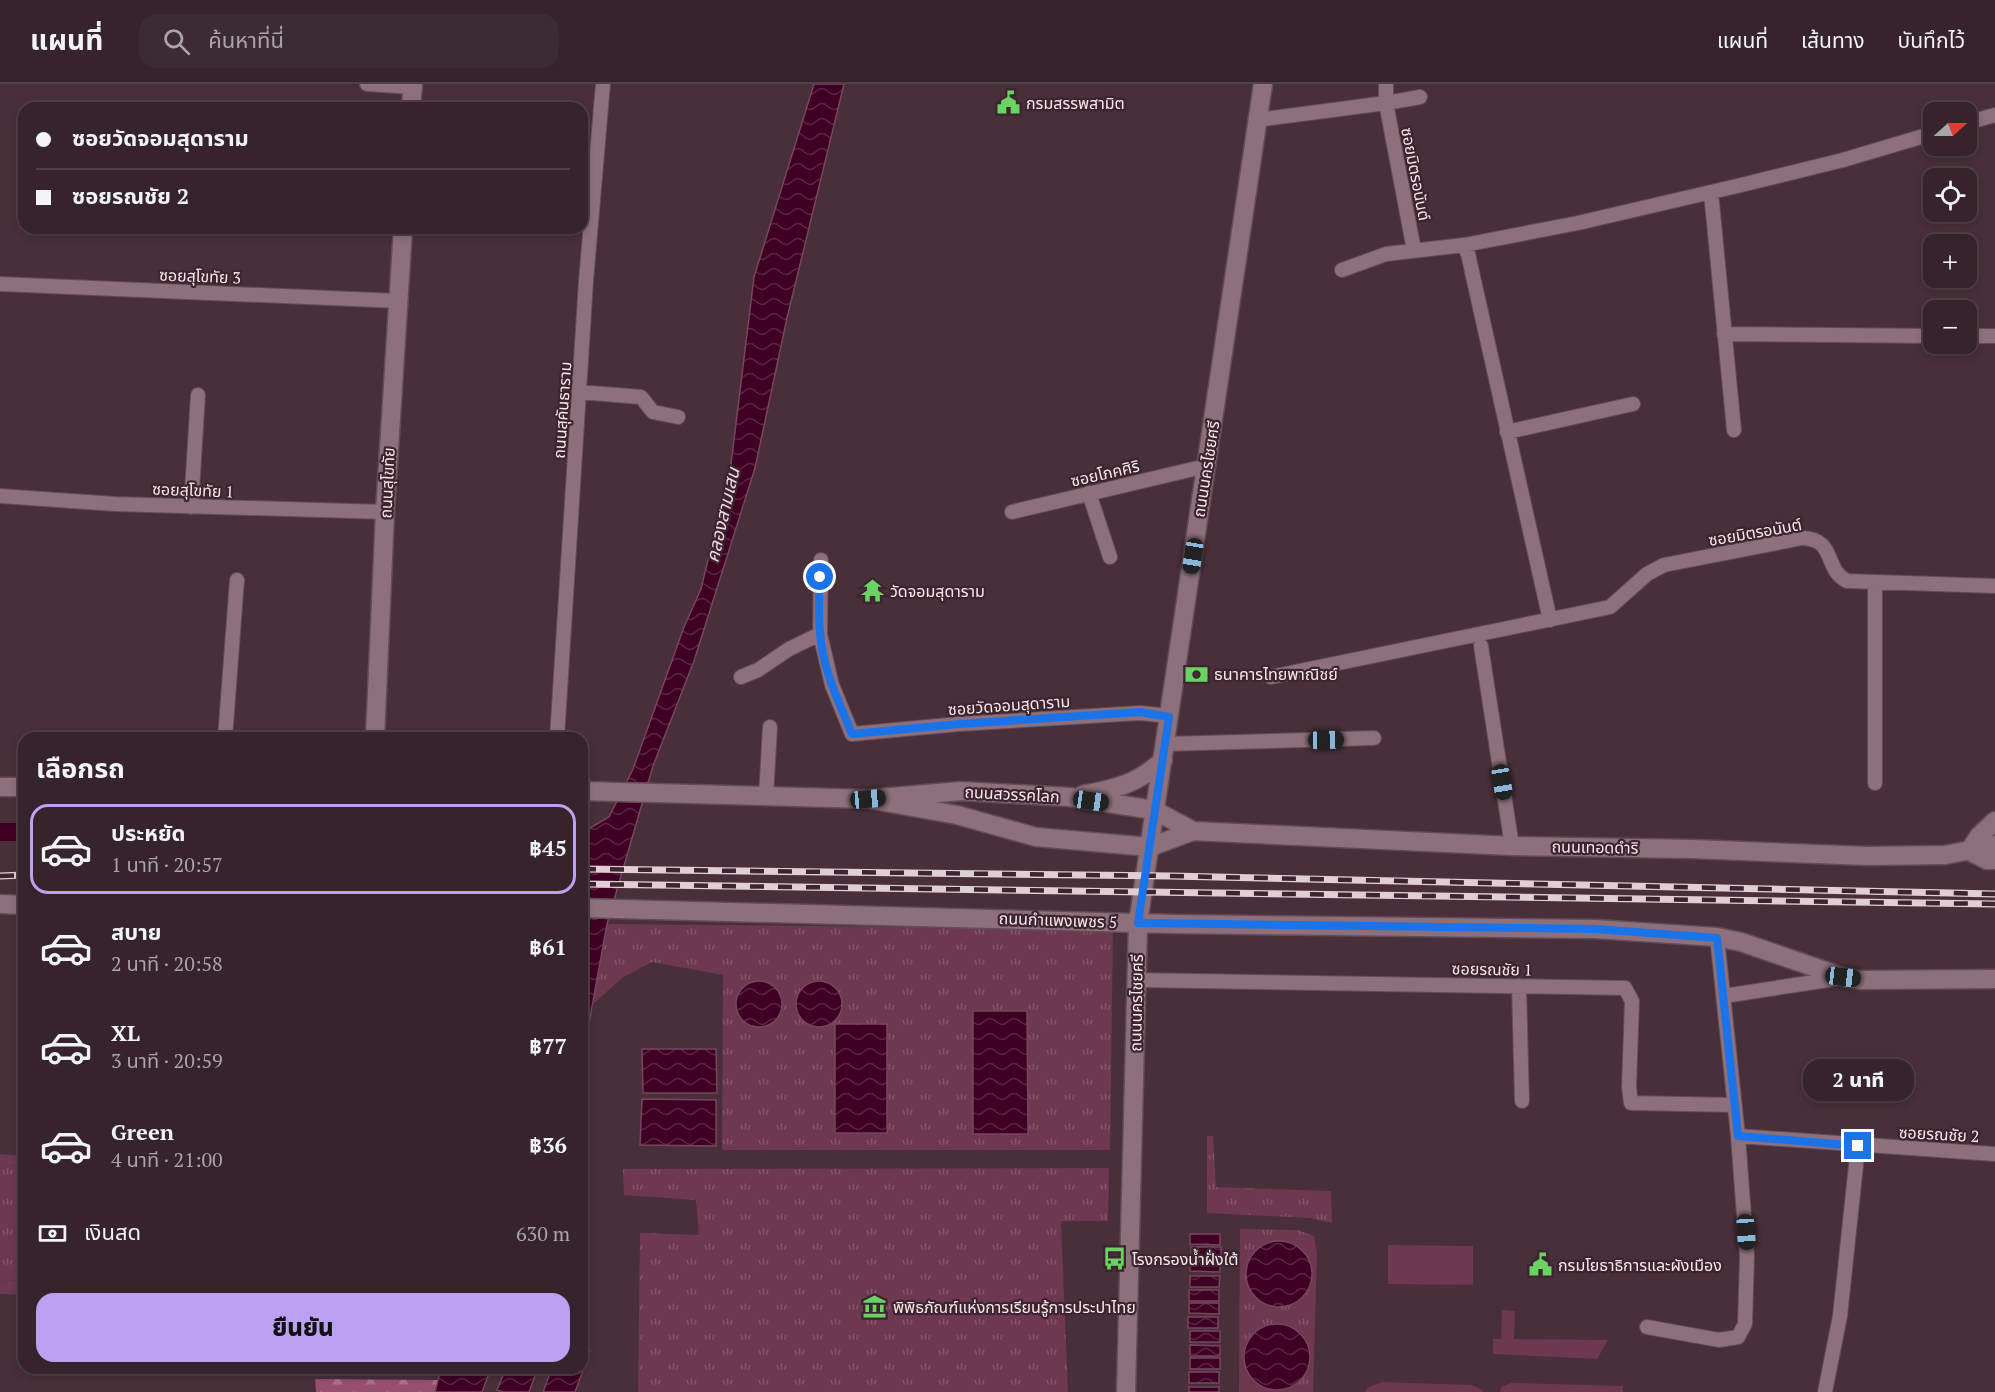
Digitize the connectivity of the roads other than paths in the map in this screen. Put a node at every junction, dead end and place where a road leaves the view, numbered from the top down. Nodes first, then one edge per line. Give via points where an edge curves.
1 (367, 84) edge
2 (603, 84) edge
3 (1263, 84) edge
4 (1386, 84) edge
5 (413, 86) edge
6 (1420, 97) dead end
7 (412, 102) edge
8 (1386, 104) junction
9 (1995, 116) edge
10 (1257, 120) junction
11 (1977, 120) edge
12 (1923, 136) edge
13 (1711, 192) junction
14 (403, 234) edge
15 (1464, 245) junction
16 (1414, 250) junction
17 (1342, 270) dead end
18 (0, 284) edge
19 (399, 301) junction
20 (1724, 334) junction
21 (1923, 336) edge
22 (1977, 336) edge
23 (1995, 336) edge
24 (579, 392) junction
25 (198, 394) dead end
26 (1633, 404) dead end
27 (678, 417) dead end
28 (1734, 430) dead end
29 (1507, 432) junction
30 (1206, 466) junction
31 (1089, 493) junction
32 (0, 496) edge
33 (191, 507) junction
34 (385, 512) junction
35 (1012, 512) dead end
36 (1110, 557) dead end
37 (821, 560) dead end
38 (237, 580) dead end
39 (1875, 583) junction
40 (1995, 586) edge
41 (1550, 620) junction
42 (820, 634) junction
43 (1481, 646) dead end
44 (741, 677) dead end
45 (1271, 677) dead end
46 (1169, 717) junction
47 (770, 727) dead end
48 (225, 732) edge
49 (375, 732) edge
50 (557, 732) edge
51 (1374, 738) dead end
52 (1164, 752) junction
53 (1875, 783) dead end
54 (0, 787) edge
55 (18, 787) edge
56 (588, 792) edge
57 (766, 796) junction
58 (1069, 797) junction
59 (868, 799) junction
60 (1154, 810) junction
61 (1995, 821) edge
62 (1193, 831) junction
63 (1995, 845) edge
64 (1512, 846) junction
65 (1150, 847) junction
66 (1969, 851) junction
67 (1995, 860) edge
68 (0, 904) edge
69 (18, 904) edge
70 (588, 908) edge
71 (1138, 923) junction
72 (1717, 938) junction
73 (1843, 977) junction
74 (1995, 979) edge
75 (1137, 980) junction
76 (1519, 986) junction
77 (1724, 996) junction
78 (1522, 1101) dead end
79 (1735, 1106) junction
80 (1738, 1136) junction
81 (1858, 1146) junction
82 (1995, 1154) edge
83 (1647, 1327) dead end
84 (1126, 1392) edge
85 (1825, 1392) edge

1 - 5 street
2 - 24 street, ถนนสุคันธาราม
3 - 10 street, ถนนนครไชยศรี
4 - 8 street, ซอยมิตรอนันต์
5 - 7 street
6 - 8 street
8 - 10 street
8 - 16 street, ซอยมิตรอนันต์
9 - 11 street
10 - 30 street, ถนนนครไชยศรี
12 - 13 street
13 - 15 street
13 - 20 street
14 - 19 street, ถนนสุโขทัย
15 - 16 street
15 - 29 street
16 - 17 street via 1386,254
18 - 19 street, ซอยสุโขทัย 3
19 - 34 street, ถนนสุโขทัย
20 - 21 street
20 - 28 street
22 - 23 street
24 - 27 street via 641,397 653,412
24 - 50 street, ถนนสุคันธาราม
25 - 33 street
26 - 29 street
29 - 41 street
30 - 31 street, ซอยโภคศิริ
30 - 46 street, ถนนนครไชยศรี
31 - 35 street, ซอยโภคศิริ
31 - 36 street
32 - 33 street, ซอยสุโขทัย 1
33 - 34 street, ซอยสุโขทัย 1
34 - 49 street, ถนนสุโขทัย
37 - 42 street, ซอยวัดจอมสุดาราม
38 - 48 street
39 - 40 street, ซอยมิตรอนันต์
39 - 41 street, ซอยมิตรอนันต์ via 1840,578 1825,547 1819,541 1802,538 1664,565 1642,578 1610,607
39 - 53 street
41 - 45 street, ซอยมิตรอนันต์
42 - 44 street
42 - 46 street, ซอยวัดจอมสุดาราม via 832,685 852,734 1140,712
43 - 64 street
46 - 52 street, ถนนนครไชยศรี
47 - 57 street
51 - 52 street
52 - 58 street via 1149,774 1114,789
52 - 60 street, ถนนนครไชยศรี
54 - 55 street
56 - 57 street, ถนนสวรรคโลก
57 - 59 street, ถนนสวรรคโลก
58 - 59 street, ถนนสวรรคโลก via 961,791
58 - 60 street, ถนนสวรรคโลก
59 - 65 street, ถนนสวรรคโลก via 957,815 1036,837
60 - 62 street, ถนนเทอดดำริ
60 - 65 street, ถนนนครไชยศรี
61 - 66 street
62 - 64 street, ถนนเทอดดำริ
62 - 65 street, ถนนเทอดดำริ
63 - 66 street, ถนนเทอดดำริ
64 - 66 street, ถนนเทอดดำริ via 1867,856
65 - 71 street, ถนนนครไชยศรี
66 - 67 street
68 - 69 street
70 - 71 street, ถนนกำแพงเพชร 5
71 - 72 street, ถนนกำแพงเพชร 5 via 1595,929
71 - 75 street, ถนนนครไชยศรี
72 - 73 street, ถนนกำแพงเพชร 5 via 1761,947
72 - 77 street
73 - 74 street, ถนนกำแพงเพชร 5
73 - 77 street
75 - 76 street, ซอยรณชัย 1
75 - 84 street, ถนนนครไชยศรี
76 - 78 street
76 - 79 street, ซอยรณชัย 1 via 1625,988 1632,1001 1631,1103
77 - 79 street
79 - 80 street
80 - 81 street, ซอยรณชัย 2
80 - 83 street via 1747,1256 1745,1324 1738,1337 1719,1340
81 - 82 street, ซอยรณชัย 2
81 - 85 street via 1840,1316

